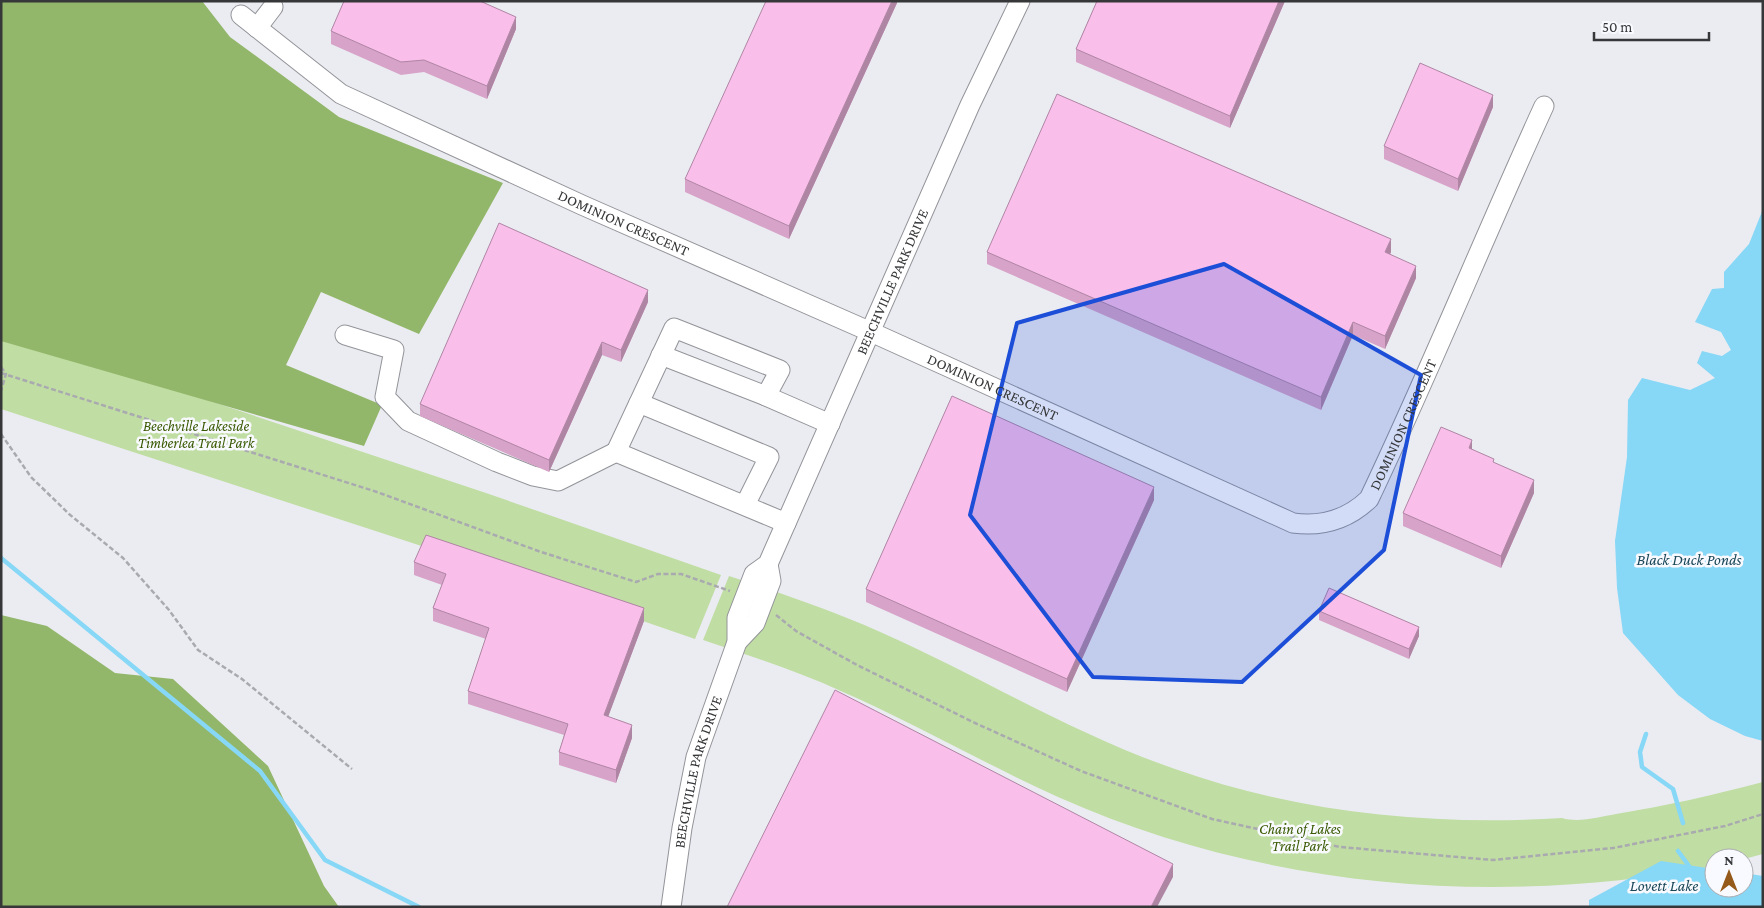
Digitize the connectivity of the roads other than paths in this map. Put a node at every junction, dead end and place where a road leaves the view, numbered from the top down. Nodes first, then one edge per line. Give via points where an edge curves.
1 (1020, 1) edge
2 (272, 7) dead end
3 (241, 15) dead end
4 (257, 28) junction
5 (1544, 106) dead end
6 (871, 332) junction
7 (345, 335) dead end
8 (661, 355) junction
9 (766, 396) junction
10 (639, 403) junction
11 (830, 424) junction
12 (616, 452) junction
13 (745, 505) junction
14 (786, 523) junction
15 (768, 564) junction
16 (737, 642) junction
17 (671, 907) edge

1 - 6 street, BEECHVILLE PARK DRIVE
2 - 4 street
3 - 4 street, DOMINION CRESCENT
4 - 6 street, DOMINION CRESCENT via 341,94 582,205
5 - 6 street, DOMINION CRESCENT via 1482,242 1416,400 1369,498 1356,510 1336,520 1315,524 1293,523
6 - 11 street, BEECHVILLE PARK DRIVE
7 - 12 street via 394,350 385,397 408,421 496,462 533,476 558,481
8 - 9 street
8 - 9 street via 674,328 780,370
8 - 10 street
9 - 11 street
10 - 12 street
10 - 13 street via 768,457
11 - 14 street, BEECHVILLE PARK DRIVE
12 - 13 street
13 - 14 street
14 - 15 street, BEECHVILLE PARK DRIVE
15 - 16 street, BEECHVILLE PARK DRIVE via 754,574 737,618
15 - 16 street, BEECHVILLE PARK DRIVE via 771,581 755,623
16 - 17 street, BEECHVILLE PARK DRIVE via 696,757

